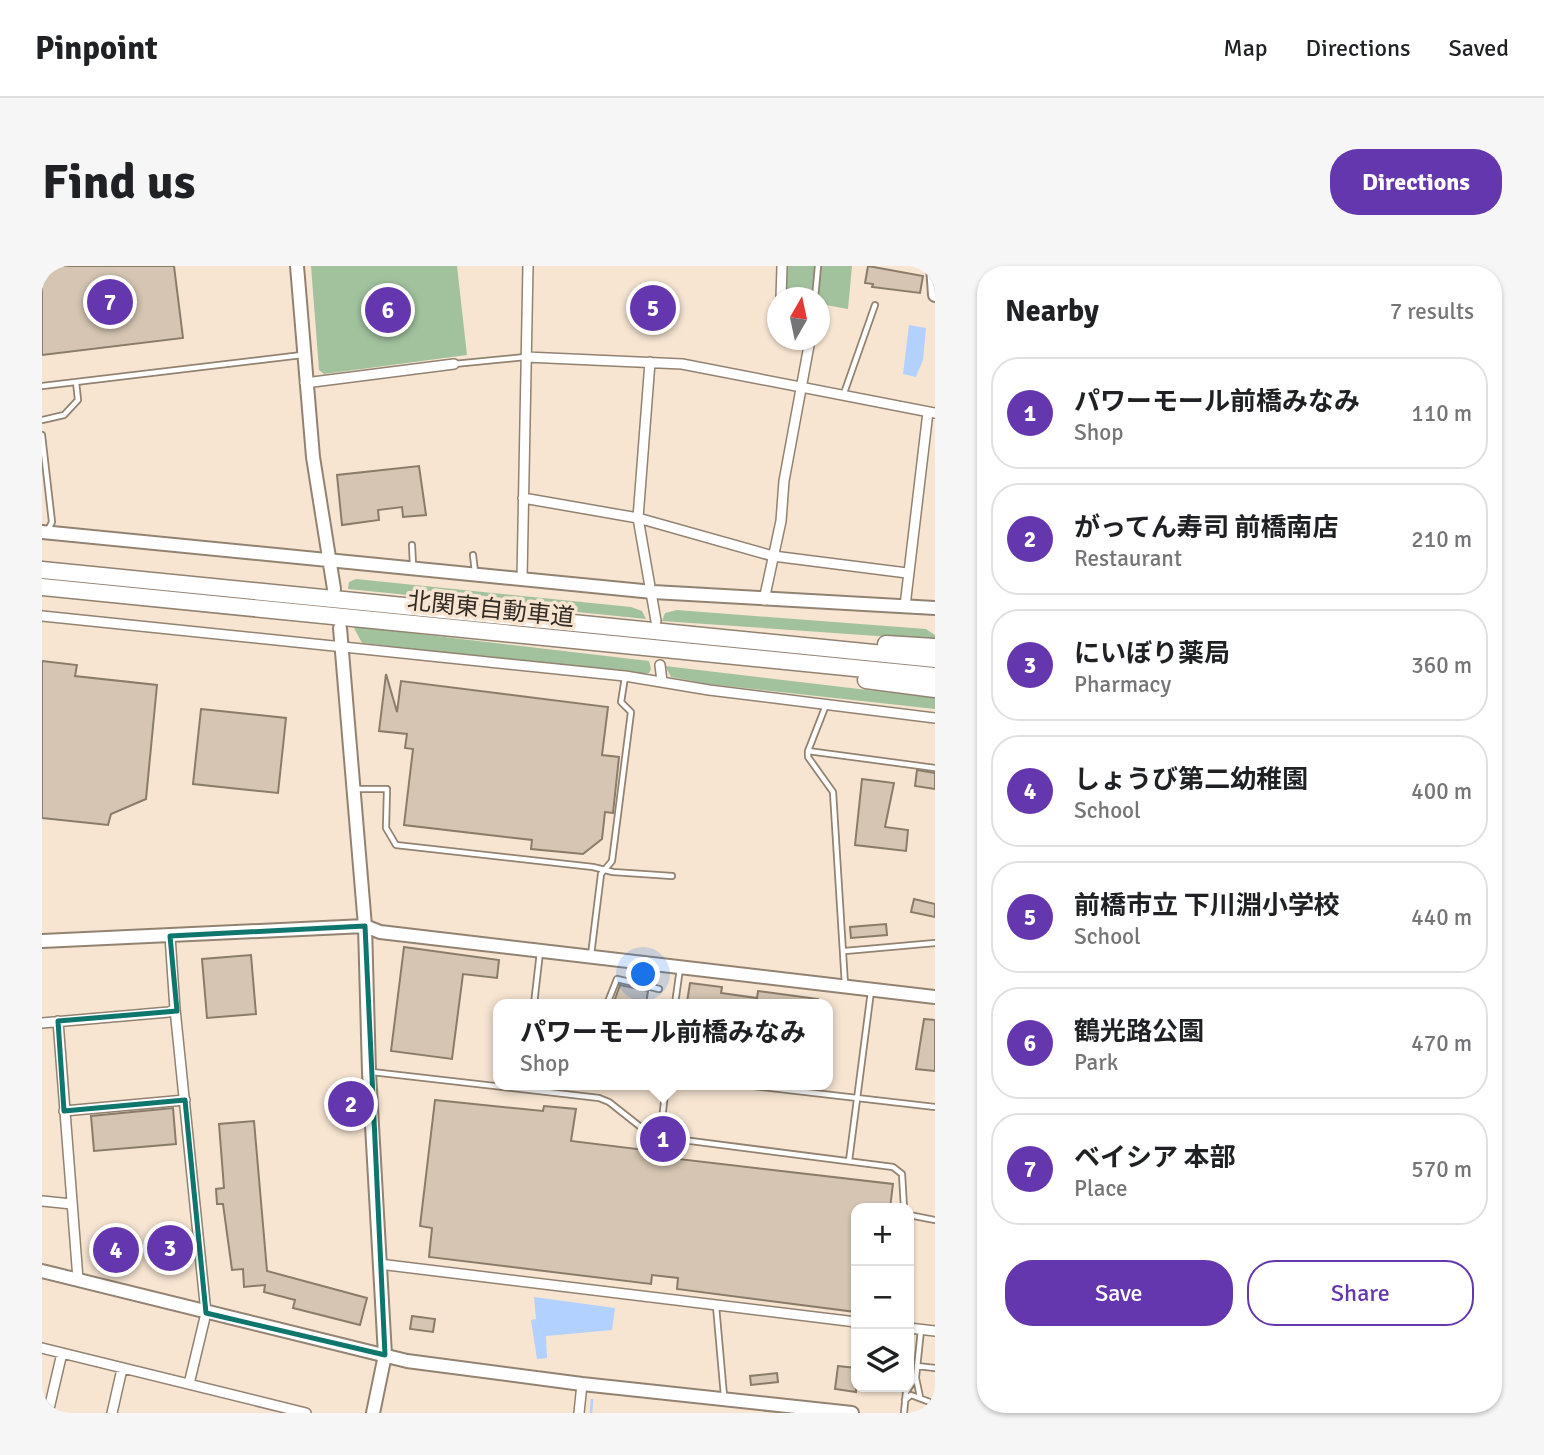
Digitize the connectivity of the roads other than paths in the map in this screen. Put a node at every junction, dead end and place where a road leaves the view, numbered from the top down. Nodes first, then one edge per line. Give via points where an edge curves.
1 (297, 266) edge
2 (528, 266) edge
3 (782, 266) edge
4 (818, 266) edge
5 (934, 271) edge
6 (781, 287) edge
7 (816, 287) edge
8 (935, 295) edge
9 (874, 305) dead end
10 (808, 350) edge
11 (303, 355) junction
12 (526, 357) junction
13 (650, 362) junction
14 (454, 364) joint
15 (76, 382) junction
16 (305, 383) junction
17 (42, 386) edge
18 (802, 388) junction
19 (843, 396) junction
20 (932, 413) edge
21 (42, 421) edge
22 (42, 435) edge
23 (523, 498) junction
24 (638, 518) junction
25 (44, 529) edge
26 (412, 545) dead end
27 (473, 555) dead end
28 (773, 556) junction
29 (328, 560) junction
30 (413, 568) junction
31 (42, 570) edge
32 (908, 573) junction
33 (475, 575) junction
34 (523, 579) junction
35 (42, 587) edge
36 (334, 589) dead end
37 (653, 592) junction
38 (764, 600) junction
39 (905, 606) junction
40 (935, 608) edge
41 (42, 616) edge
42 (656, 621) dead end
43 (340, 628) dead end
44 (343, 645) junction
45 (933, 653) edge
46 (660, 665) dead end
47 (625, 676) junction
48 (662, 681) junction
49 (934, 683) edge
50 (826, 705) junction
51 (935, 718) edge
52 (808, 751) junction
53 (935, 768) edge
54 (356, 789) junction
55 (604, 870) junction
56 (672, 876) dead end
57 (365, 926) junction
58 (170, 936) junction
59 (42, 941) edge
60 (935, 943) edge
61 (540, 951) junction
62 (845, 951) junction
63 (591, 957) junction
64 (680, 967) junction
65 (845, 987) junction
66 (659, 989) dead end
67 (871, 990) junction
68 (935, 997) edge
69 (535, 999) edge
70 (609, 999) edge
71 (677, 999) edge
72 (175, 1009) junction
73 (58, 1021) junction
74 (42, 1023) edge
75 (369, 1072) junction
76 (493, 1085) edge
77 (538, 1090) edge
78 (665, 1090) edge
79 (785, 1090) edge
80 (857, 1099) junction
81 (185, 1100) junction
82 (935, 1107) edge
83 (64, 1111) junction
84 (660, 1137) junction
85 (849, 1161) junction
86 (42, 1201) edge
87 (904, 1203) edge
88 (72, 1204) junction
89 (914, 1216) edge
90 (935, 1220) edge
91 (379, 1264) junction
92 (42, 1271) edge
93 (78, 1279) junction
94 (716, 1306) junction
95 (206, 1313) junction
96 (851, 1321) edge
97 (914, 1328) edge
98 (921, 1329) junction
99 (935, 1331) edge
100 (42, 1348) edge
101 (62, 1353) junction
102 (385, 1355) junction
103 (917, 1366) junction
104 (935, 1368) edge
105 (122, 1369) junction
106 (916, 1377) junction
107 (189, 1384) junction
108 (582, 1384) junction
109 (921, 1398) junction
110 (724, 1400) junction
111 (905, 1401) junction
112 (935, 1404) edge
113 (790, 1410) edge
114 (48, 1413) edge
115 (112, 1413) edge
116 (306, 1413) edge
117 (373, 1413) edge
118 (579, 1413) edge
119 (852, 1413) edge
120 (904, 1413) edge

1 - 11 street
2 - 12 street
3 - 6 street
4 - 7 lane
5 - 8 street
9 - 19 lane
10 - 18 street
11 - 15 lane
11 - 16 street
12 - 13 street
12 - 14 lane
12 - 23 street
13 - 18 street
13 - 24 street
14 - 16 street
15 - 17 lane
15 - 21 lane via 78,400 64,415
16 - 29 street
18 - 19 street
18 - 28 street
19 - 20 street
20 - 32 street
22 - 25 lane via 52,522
23 - 24 street
23 - 34 street
24 - 28 street
24 - 37 street
25 - 29 street
26 - 30 lane
27 - 33 lane
28 - 32 street
28 - 38 street
29 - 30 street
29 - 36 street
30 - 33 street
31 - 45 highway, 北関東自動車道 via 698,636
32 - 39 street
33 - 34 street
34 - 37 street
35 - 49 highway, 北関東自動車道 via 715,654
37 - 38 street
37 - 42 street
38 - 39 street
39 - 40 street
41 - 44 street
43 - 44 street
44 - 47 street
44 - 54 street
46 - 48 street
47 - 48 street
47 - 55 lane via 621,702 631,712 612,861
48 - 50 street
50 - 51 street
50 - 52 lane
52 - 53 lane
52 - 62 lane via 833,792
54 - 55 lane via 387,789 386,828 396,845
54 - 57 street
55 - 56 lane
55 - 63 lane
57 - 58 street
57 - 61 street via 380,932
57 - 75 street
58 - 59 street
58 - 72 street
60 - 62 lane
61 - 63 street
61 - 69 lane
62 - 65 lane
63 - 64 street
64 - 65 street
64 - 71 lane
65 - 67 street
66 - 70 lane via 617,979
67 - 68 street
67 - 80 lane
72 - 73 street
72 - 81 street
73 - 74 street
73 - 83 street
75 - 76 lane
75 - 91 street
77 - 84 lane via 605,1100 652,1136
78 - 84 lane
79 - 80 lane
80 - 82 lane
80 - 85 lane
81 - 83 street
81 - 95 street
83 - 88 street
84 - 85 lane
85 - 87 lane via 900,1170
86 - 88 street
88 - 93 street
89 - 90 lane
91 - 94 street
91 - 102 street
92 - 93 street
93 - 95 street
94 - 96 street
94 - 110 lane
95 - 102 street
95 - 107 street
97 - 98 street
98 - 99 street
98 - 103 lane
100 - 101 street
101 - 105 street
101 - 114 street
102 - 108 street
102 - 117 street
103 - 104 lane
103 - 106 lane
105 - 107 street
105 - 115 street
106 - 109 lane
106 - 111 lane
107 - 116 street
108 - 110 street
108 - 118 street
109 - 111 lane via 911,1395
109 - 112 lane
110 - 113 street
111 - 120 lane
113 - 119 street

